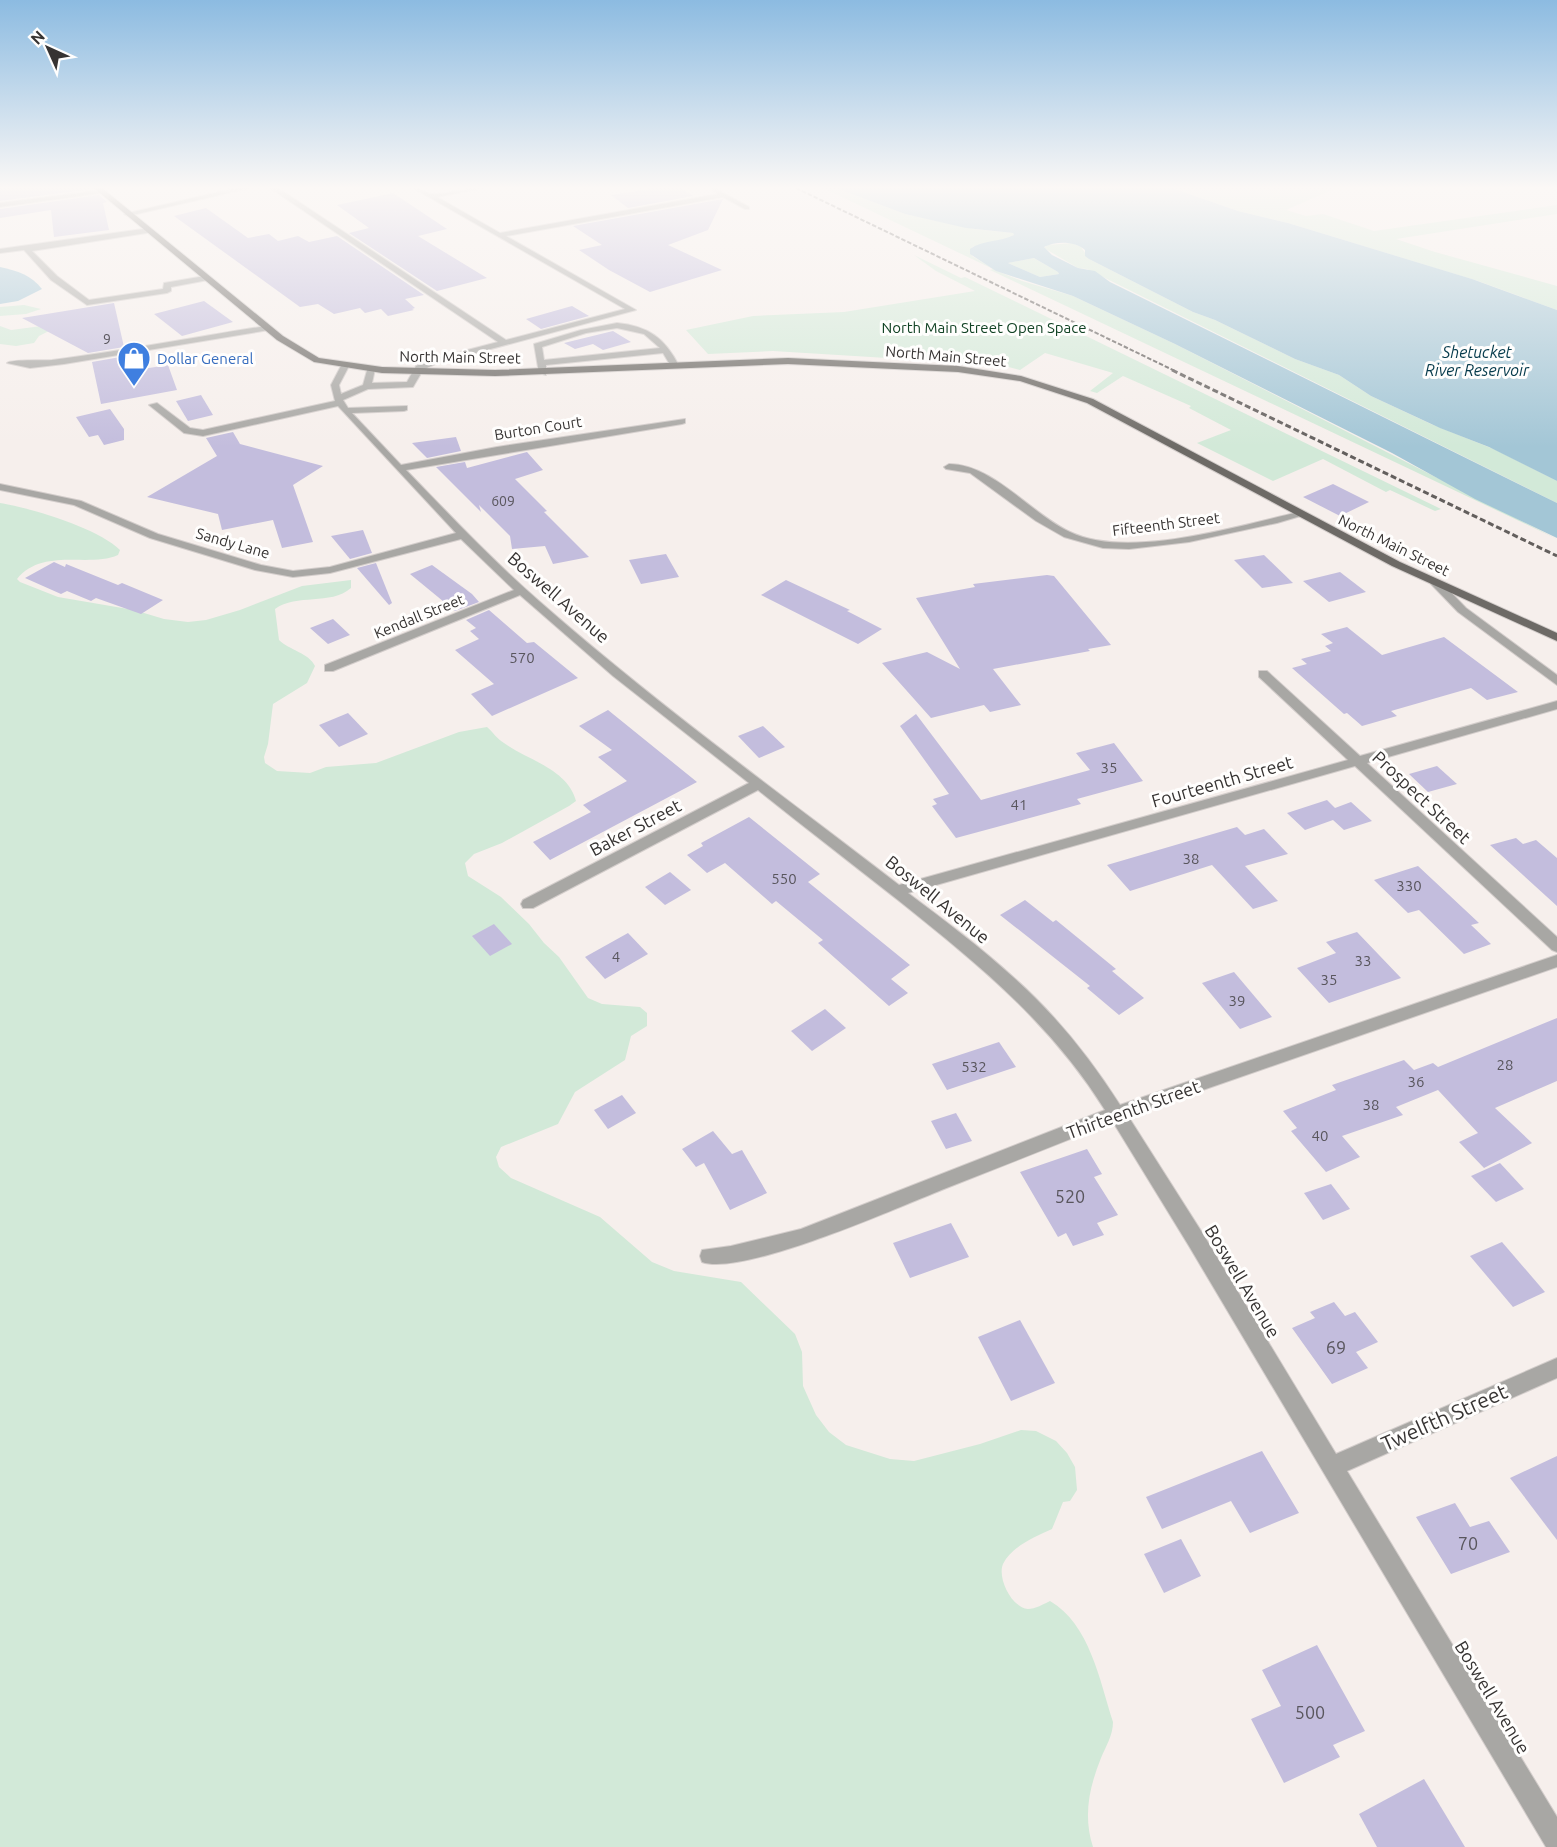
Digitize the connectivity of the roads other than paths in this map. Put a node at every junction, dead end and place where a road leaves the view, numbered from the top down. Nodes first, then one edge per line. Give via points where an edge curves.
1 (50, 274) edge
2 (201, 274) edge
3 (402, 274) edge
4 (569, 274) edge
5 (205, 278) junction
6 (266, 328) junction
7 (505, 343) junction
8 (665, 350) junction
9 (10, 363) dead end
10 (345, 366) junction
11 (675, 366) junction
12 (542, 368) junction
13 (371, 369) junction
14 (417, 372) junction
15 (367, 386) junction
16 (341, 404) junction
17 (154, 405) dead end
18 (404, 408) dead end
19 (682, 421) dead end
20 (399, 468) junction
21 (949, 468) dead end
22 (0, 487) edge
23 (1299, 514) junction
24 (462, 535) junction
25 (1436, 583) junction
26 (521, 591) junction
27 (1557, 637) edge
28 (329, 668) dead end
29 (1263, 674) dead end
30 (1557, 681) edge
31 (1557, 705) edge
32 (1357, 761) junction
33 (760, 783) junction
34 (897, 891) junction
35 (528, 904) dead end
36 (1557, 946) edge
37 (1557, 961) edge
38 (1116, 1114) junction
39 (709, 1256) dead end
40 (1557, 1368) edge
41 (1332, 1467) junction
42 (1557, 1841) edge

1 - 5 street via 87,303 167,291 167,285
2 - 5 main road
3 - 7 street
4 - 7 street via 632,310
5 - 6 main road
6 - 9 street via 50,363
6 - 10 main road via 305,355
7 - 14 street via 432,362
8 - 11 street
8 - 12 street
8 - 12 street via 640,328 621,325 537,346
10 - 13 main road, North Main Street
10 - 16 street via 335,380
11 - 12 main road, North Main Street
11 - 23 main road, North Main Street via 809,361 958,369 1021,379 1099,405
12 - 14 main road, North Main Street
13 - 14 main road, North Main Street
13 - 15 street
14 - 15 street via 410,385
15 - 16 street
16 - 17 street via 203,433 187,431
16 - 18 street
16 - 20 street, Boswell Avenue
19 - 20 street, Burton Court
20 - 24 street, Boswell Avenue
21 - 23 street, Fifteenth Street via 974,471 1055,529 1082,542 1114,547 1222,532
22 - 24 street, Sandy Lane via 77,503 154,536 259,568 293,574 330,570
23 - 25 main road, North Main Street
24 - 26 street, Boswell Avenue
25 - 27 main road, North Main Street
25 - 30 street via 1462,610
26 - 28 street, Kendall Street
26 - 33 street, Boswell Avenue via 617,673
29 - 32 street, Prospect Street
31 - 32 street, Fourteenth Street
32 - 34 street, Fourteenth Street
32 - 36 street, Prospect Street
33 - 34 street, Boswell Avenue
33 - 35 street, Baker Street
34 - 38 street, Boswell Avenue via 1033,1005 1077,1056
37 - 38 street, Thirteenth Street
38 - 39 street, Thirteenth Street via 802,1238 731,1255
38 - 41 street, Boswell Avenue
40 - 41 street, Twelfth Street
41 - 42 street, Boswell Avenue

